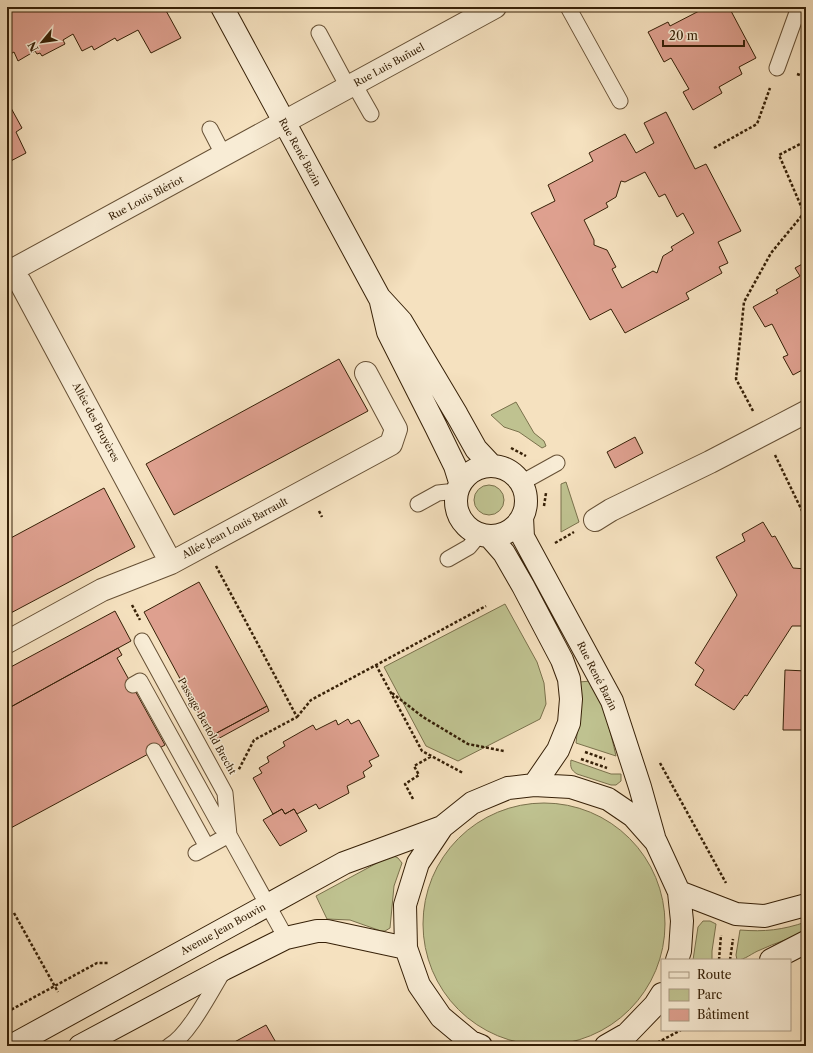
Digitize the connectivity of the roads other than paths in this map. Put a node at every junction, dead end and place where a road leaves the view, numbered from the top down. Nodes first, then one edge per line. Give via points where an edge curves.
1 (222, 7) edge
2 (495, 7) edge
3 (568, 7) edge
4 (799, 7) edge
5 (319, 33) dead end
6 (777, 68) road end
7 (351, 86) junction
8 (620, 101) dead end
9 (371, 114) dead end
10 (284, 123) junction
11 (210, 129) dead end
12 (224, 156) junction
13 (14, 278) edge
14 (380, 297) junction
15 (366, 373) dead end
16 (806, 412) edge
17 (557, 464) dead end
18 (491, 465) junction
19 (521, 483) junction
20 (458, 487) junction
21 (418, 504) dead end
22 (522, 517) junction
23 (596, 520) dead end
24 (485, 536) junction
25 (448, 559) dead end
26 (172, 563) junction
27 (142, 640) dead end
28 (7, 642) edge
29 (133, 685) dead end
30 (154, 751) dead end
31 (534, 785) junction
32 (442, 827) junction
33 (229, 835) junction
34 (656, 842) junction
35 (679, 892) junction
36 (268, 904) junction
37 (806, 905) edge
38 (286, 938) junction
39 (806, 942) edge
40 (406, 948) junction
41 (677, 959) edge
42 (773, 959) edge
43 (224, 969) junction
44 (660, 1001) edge
45 (474, 1045) edge
46 (10, 1046) edge
47 (80, 1046) edge
48 (169, 1046) edge
49 (606, 1046) edge

1 - 10 street, Rue René Bazin
2 - 7 street, Rue Luis Buñuel
3 - 8 lane
4 - 6 lane
5 - 7 lane
7 - 9 lane
7 - 10 street, Rue Luis Buñuel
10 - 12 street, Rue Louis Blériot
10 - 14 street, Rue René Bazin
11 - 12 lane
12 - 13 street, Rue Louis Blériot
13 - 26 street, Allée des Bruyères
14 - 18 street, Rue René Bazin via 401,321 476,449
14 - 20 street, Rue René Bazin via 388,332 455,466
15 - 26 street, Allée Jean Louis Barrault via 396,429 391,444
16 - 23 street via 611,510
17 - 19 lane
18 - 19 street via 513,474
18 - 20 street via 468,473
19 - 22 street via 526,506
20 - 21 lane via 438,493
20 - 24 street via 455,502 462,522 469,530
22 - 24 street via 509,532 500,536
22 - 34 street, Rue René Bazin via 523,537 612,701
24 - 25 lane
24 - 31 street via 504,553 562,660 569,679 569,723 558,750
26 - 28 street, Allée Jean Louis Barrault via 102,590
27 - 33 lane via 225,793
29 - 33 lane via 140,681 220,827
30 - 33 lane via 202,850
31 - 32 street via 508,788 472,803
31 - 34 street via 571,787 608,799 633,816
32 - 36 street, Avenue Jean Bouvin via 344,863
32 - 40 street via 418,863 405,905
33 - 36 lane
34 - 35 street
35 - 37 street via 736,914 765,916
35 - 41 street via 682,921
36 - 38 lane
36 - 46 street, Avenue Jean Bouvin
38 - 40 street via 327,931
38 - 43 street
39 - 42 street
40 - 45 street via 419,985 441,1017
43 - 47 street
43 - 48 lane via 186,1031
44 - 49 street via 627,1034

